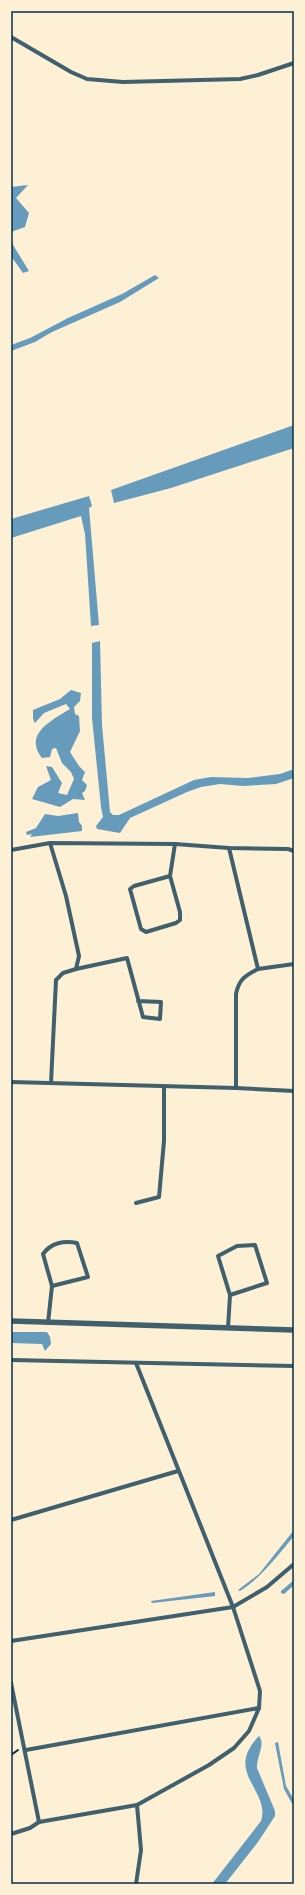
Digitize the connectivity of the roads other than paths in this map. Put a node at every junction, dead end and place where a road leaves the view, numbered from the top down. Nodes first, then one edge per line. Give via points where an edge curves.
1 (11, 37) edge
2 (294, 62) edge
3 (50, 843) junction
4 (175, 844) junction
5 (229, 848) junction
6 (11, 850) edge
7 (294, 851) edge
8 (170, 876) junction
9 (294, 964) edge
10 (76, 969) junction
11 (258, 969) junction
12 (138, 1001) junction
13 (11, 1082) edge
14 (51, 1083) junction
15 (164, 1087) junction
16 (236, 1088) junction
17 (294, 1091) edge
18 (136, 1203) dead end
19 (52, 1286) junction
20 (230, 1294) junction
21 (11, 1322) edge
22 (48, 1323) junction
23 (228, 1328) junction
24 (294, 1330) edge
25 (11, 1360) edge
26 (136, 1363) junction
27 (294, 1366) edge
28 (178, 1471) junction
29 (11, 1520) edge
30 (294, 1564) edge
31 (233, 1607) junction
32 (11, 1642) edge
33 (11, 1683) edge
34 (259, 1708) junction
35 (26, 1750) junction
36 (137, 1805) junction
37 (39, 1822) junction
38 (11, 1834) edge
39 (136, 1884) edge

1 - 2 street via 78,76 102,81 240,79
3 - 4 street
3 - 6 street
3 - 10 street via 66,896 79,956
4 - 5 street
4 - 8 street
5 - 7 street
5 - 11 street
8 - 8 street via 134,886 130,890 141,929 146,932 180,920
9 - 11 street
10 - 12 street via 127,958
10 - 14 street via 63,973 56,980
11 - 16 street via 246,975 238,984 236,994
12 - 12 street via 142,1017 160,1019 161,1002
13 - 14 street
14 - 15 street
15 - 16 street
15 - 18 street via 164,1141 159,1197
16 - 17 street
19 - 19 street via 88,1277 77,1243 58,1243 48,1247 43,1254
19 - 22 street
20 - 20 street via 267,1283 255,1245 237,1246 218,1256
20 - 23 street
21 - 22 street
22 - 23 street
23 - 24 street
25 - 26 street
26 - 27 street
26 - 28 street
28 - 29 street
28 - 31 street
30 - 31 street via 267,1587
31 - 32 street
31 - 34 street via 260,1691
33 - 35 street
34 - 35 street
34 - 36 street via 249,1731 234,1748
35 - 37 street
36 - 37 street
36 - 39 street via 141,1850
37 - 38 street

